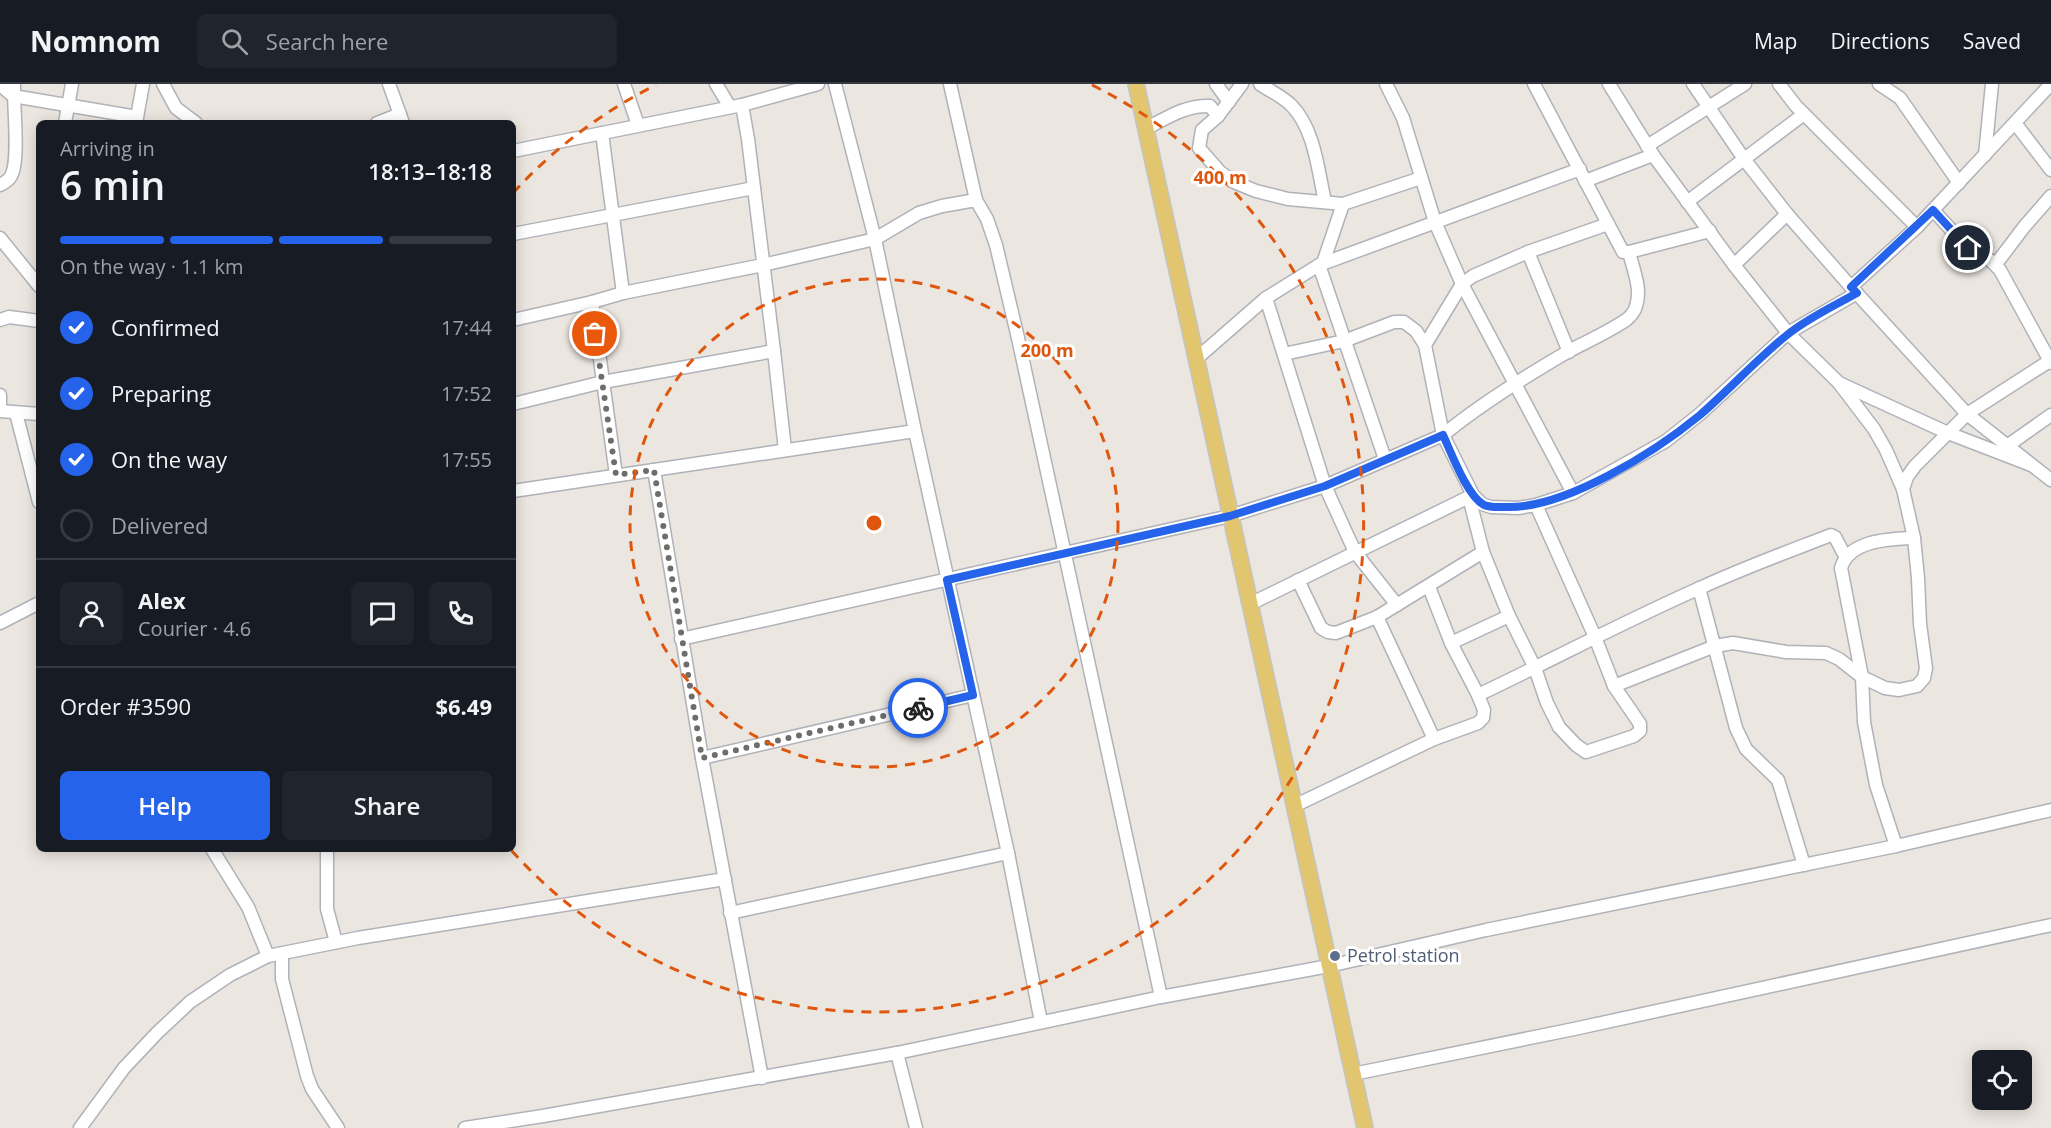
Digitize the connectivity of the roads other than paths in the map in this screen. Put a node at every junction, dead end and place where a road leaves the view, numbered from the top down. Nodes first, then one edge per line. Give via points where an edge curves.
1 (72, 84) edge
2 (143, 84) edge
3 (163, 84) edge
4 (389, 84) edge
5 (624, 84) edge
6 (716, 84) edge
7 (819, 84) edge
8 (835, 84) edge
9 (950, 84) edge
10 (1136, 84) edge
11 (1216, 84) edge
12 (1242, 84) edge
13 (1260, 84) edge
14 (1386, 84) edge
15 (1534, 84) edge
16 (1609, 84) edge
17 (1693, 84) edge
18 (1745, 84) edge
19 (1779, 84) edge
20 (1879, 84) edge
21 (1992, 84) edge
22 (2051, 84) edge
23 (0, 85) edge
24 (14, 90) edge
25 (1229, 102) junction
26 (736, 106) junction
27 (69, 107) junction
28 (1709, 108) junction
29 (1804, 114) junction
30 (1218, 116) junction
31 (401, 118) edge
32 (66, 120) edge
33 (136, 120) edge
34 (192, 120) edge
35 (2015, 123) junction
36 (638, 125) junction
37 (1145, 129) junction
38 (602, 133) junction
39 (516, 150) edge
40 (1650, 151) junction
41 (1985, 155) junction
42 (1744, 159) junction
43 (1580, 169) junction
44 (2051, 170) edge
45 (1420, 178) junction
46 (1585, 182) junction
47 (1959, 183) junction
48 (0, 185) edge
49 (754, 188) junction
50 (2051, 196) edge
51 (976, 200) junction
52 (1325, 202) junction
53 (1687, 202) junction
54 (1343, 204) junction
55 (1933, 210) junction
56 (1787, 214) junction
57 (612, 215) junction
58 (1435, 222) junction
59 (1608, 224) junction
60 (1917, 227) junction
61 (1710, 231) junction
62 (516, 233) edge
63 (0, 238) edge
64 (875, 239) junction
65 (1528, 252) junction
66 (1629, 252) junction
67 (1321, 264) junction
68 (1995, 264) junction
69 (763, 265) junction
70 (1734, 265) junction
71 (36, 282) edge
72 (1462, 284) junction
73 (1854, 290) junction
74 (623, 293) junction
75 (1266, 298) junction
76 (592, 302) junction
77 (516, 319) edge
78 (0, 320) edge
79 (36, 321) edge
80 (1788, 333) junction
81 (1344, 341) junction
82 (1425, 345) junction
83 (774, 351) junction
84 (1569, 352) junction
85 (1284, 354) junction
86 (1196, 359) junction
87 (2050, 361) edge
88 (603, 382) junction
89 (1839, 383) junction
90 (1515, 385) junction
91 (0, 395) edge
92 (516, 403) edge
93 (0, 409) edge
94 (16, 413) junction
95 (36, 414) edge
96 (1967, 414) junction
97 (2051, 414) edge
98 (915, 431) junction
99 (1948, 434) junction
100 (1443, 435) junction
101 (2007, 446) junction
102 (785, 450) junction
103 (1385, 459) junction
104 (2031, 465) junction
105 (654, 470) junction
106 (616, 475) junction
107 (2051, 480) edge
108 (1325, 486) junction
109 (1903, 489) junction
110 (36, 490) edge
111 (516, 491) edge
112 (1573, 493) junction
113 (1471, 496) junction
114 (1536, 505) junction
115 (1230, 516) junction
116 (1914, 538) junction
117 (1355, 552) junction
118 (1483, 552) junction
119 (1064, 553) junction
120 (1845, 556) junction
121 (947, 580) junction
122 (1298, 580) junction
123 (1429, 587) junction
124 (1699, 588) junction
125 (36, 604) edge
126 (1250, 604) junction
127 (1397, 605) junction
128 (1509, 616) junction
129 (1377, 617) junction
130 (0, 622) edge
131 (1595, 637) junction
132 (681, 639) junction
133 (1451, 643) junction
134 (1715, 646) junction
135 (1535, 668) junction
136 (1862, 677) junction
137 (1614, 686) junction
138 (1478, 694) junction
139 (973, 695) junction
140 (1434, 739) junction
141 (702, 758) junction
142 (1294, 806) junction
143 (2051, 810) edge
144 (1896, 846) junction
145 (214, 852) edge
146 (327, 852) edge
147 (1008, 854) junction
148 (1804, 865) junction
149 (725, 879) junction
150 (730, 913) junction
151 (2051, 925) edge
152 (336, 942) junction
153 (282, 954) junction
154 (268, 956) junction
155 (1329, 966) junction
156 (1161, 997) junction
157 (1041, 1022) junction
158 (897, 1053) junction
159 (1353, 1074) junction
160 (762, 1078) junction
161 (80, 1128) edge
162 (338, 1128) edge
163 (465, 1128) edge
164 (916, 1128) edge
165 (1365, 1128) edge

1 - 27 street
2 - 33 street
3 - 34 street via 176,108
4 - 31 street
5 - 36 street
6 - 26 street
7 - 26 street
8 - 64 street
9 - 51 street
10 - 37 main road
11 - 25 street
12 - 25 street
13 - 52 street via 1290,104 1301,117 1310,136
14 - 45 street via 1403,117
15 - 43 street
16 - 40 street
17 - 28 street
18 - 28 street
19 - 29 street
20 - 47 street via 1900,99
21 - 41 street
22 - 35 street
23 - 24 street
24 - 27 street
24 - 48 street via 13,171
25 - 30 street
26 - 36 street
26 - 49 street
27 - 32 street
27 - 33 street
28 - 40 street
28 - 42 street
29 - 42 street
29 - 60 street
30 - 37 street via 1210,106 1192,106
30 - 52 street via 1202,130 1198,144 1220,172 1256,191
35 - 41 street
35 - 44 street
36 - 38 street
37 - 86 main road
38 - 39 street
38 - 57 street
40 - 46 street
40 - 53 street
41 - 47 street
42 - 53 street
42 - 56 street
43 - 46 street
43 - 58 street
45 - 54 street
45 - 58 street
46 - 59 street
47 - 55 street
49 - 57 street
49 - 69 street
50 - 68 street
51 - 64 street via 919,213
51 - 119 street via 996,245
52 - 54 street
53 - 61 street
54 - 67 street
55 - 60 street
55 - 68 street via 1968,248
56 - 70 street
56 - 73 street
57 - 62 street
57 - 74 street
58 - 67 street
58 - 72 street
59 - 65 street
59 - 66 street via 1620,248
60 - 73 street
61 - 66 street
61 - 70 street
63 - 71 street
64 - 69 street
64 - 98 street
65 - 72 street
65 - 84 street
66 - 84 street via 1638,287 1636,308 1628,319
67 - 75 street
67 - 81 street
68 - 87 street
69 - 74 street
69 - 83 street
70 - 80 street
72 - 82 street
72 - 90 street
73 - 80 street
73 - 96 street
74 - 76 street
75 - 85 street
75 - 86 street
76 - 77 street
76 - 88 street
78 - 79 street via 9,317
80 - 89 street
80 - 112 street via 1666,441
81 - 82 street via 1394,322 1404,322
81 - 85 street
81 - 103 street
82 - 100 street
83 - 88 street
83 - 102 street
84 - 90 street
85 - 108 street
86 - 115 main road
87 - 96 street
88 - 92 street
88 - 106 street
89 - 99 street
89 - 109 street via 1874,429
90 - 100 street
90 - 112 street
91 - 93 street
93 - 94 street
94 - 95 street
94 - 110 street
96 - 99 street
96 - 101 street
97 - 101 street
98 - 102 street
98 - 121 street
99 - 104 street
99 - 109 street via 1915,466
100 - 103 street
100 - 113 street
101 - 104 street
102 - 105 street
103 - 108 street
104 - 107 street
105 - 106 street
105 - 132 street
106 - 111 street
108 - 115 street
108 - 117 street
109 - 116 street
112 - 114 street
113 - 114 street via 1491,507
113 - 117 street
113 - 118 street
114 - 131 street
115 - 119 street
115 - 126 main road
116 - 120 street via 1874,542
116 - 136 street via 1924,678 1917,687 1899,690
117 - 122 street
117 - 127 street
118 - 123 street
118 - 128 street
119 - 121 street
119 - 156 street
120 - 124 street via 1831,535
120 - 136 street via 1841,568
121 - 132 street
121 - 139 street
122 - 126 street
122 - 129 street via 1321,628 1328,632 1336,633
123 - 127 street
123 - 133 street
124 - 131 street
124 - 134 street
125 - 130 street
126 - 142 main road
127 - 129 street
128 - 133 street
128 - 135 street
129 - 140 street
131 - 135 street
131 - 137 street
132 - 141 street
133 - 138 street
134 - 136 street via 1732,643 1786,652 1826,653
134 - 137 street
134 - 148 street via 1736,728 1746,749 1778,780
135 - 137 street via 1559,727 1586,752 1640,731 1640,724
135 - 138 street
136 - 144 street via 1864,722 1876,785
138 - 140 street via 1484,710 1481,720
139 - 141 street
139 - 147 street
140 - 142 street
141 - 149 street
142 - 155 main road
143 - 144 street
144 - 148 street
145 - 154 street via 248,907
146 - 152 street via 327,909
147 - 150 street
147 - 157 street
148 - 155 street
149 - 150 street
149 - 152 street
150 - 160 street
151 - 159 street
152 - 153 street
153 - 154 street
153 - 162 street via 282,980 309,1083
154 - 161 street via 190,1002 124,1068
155 - 156 street
155 - 159 main road
156 - 157 street
157 - 158 street
158 - 160 street
158 - 164 street
159 - 165 main road
160 - 163 street

